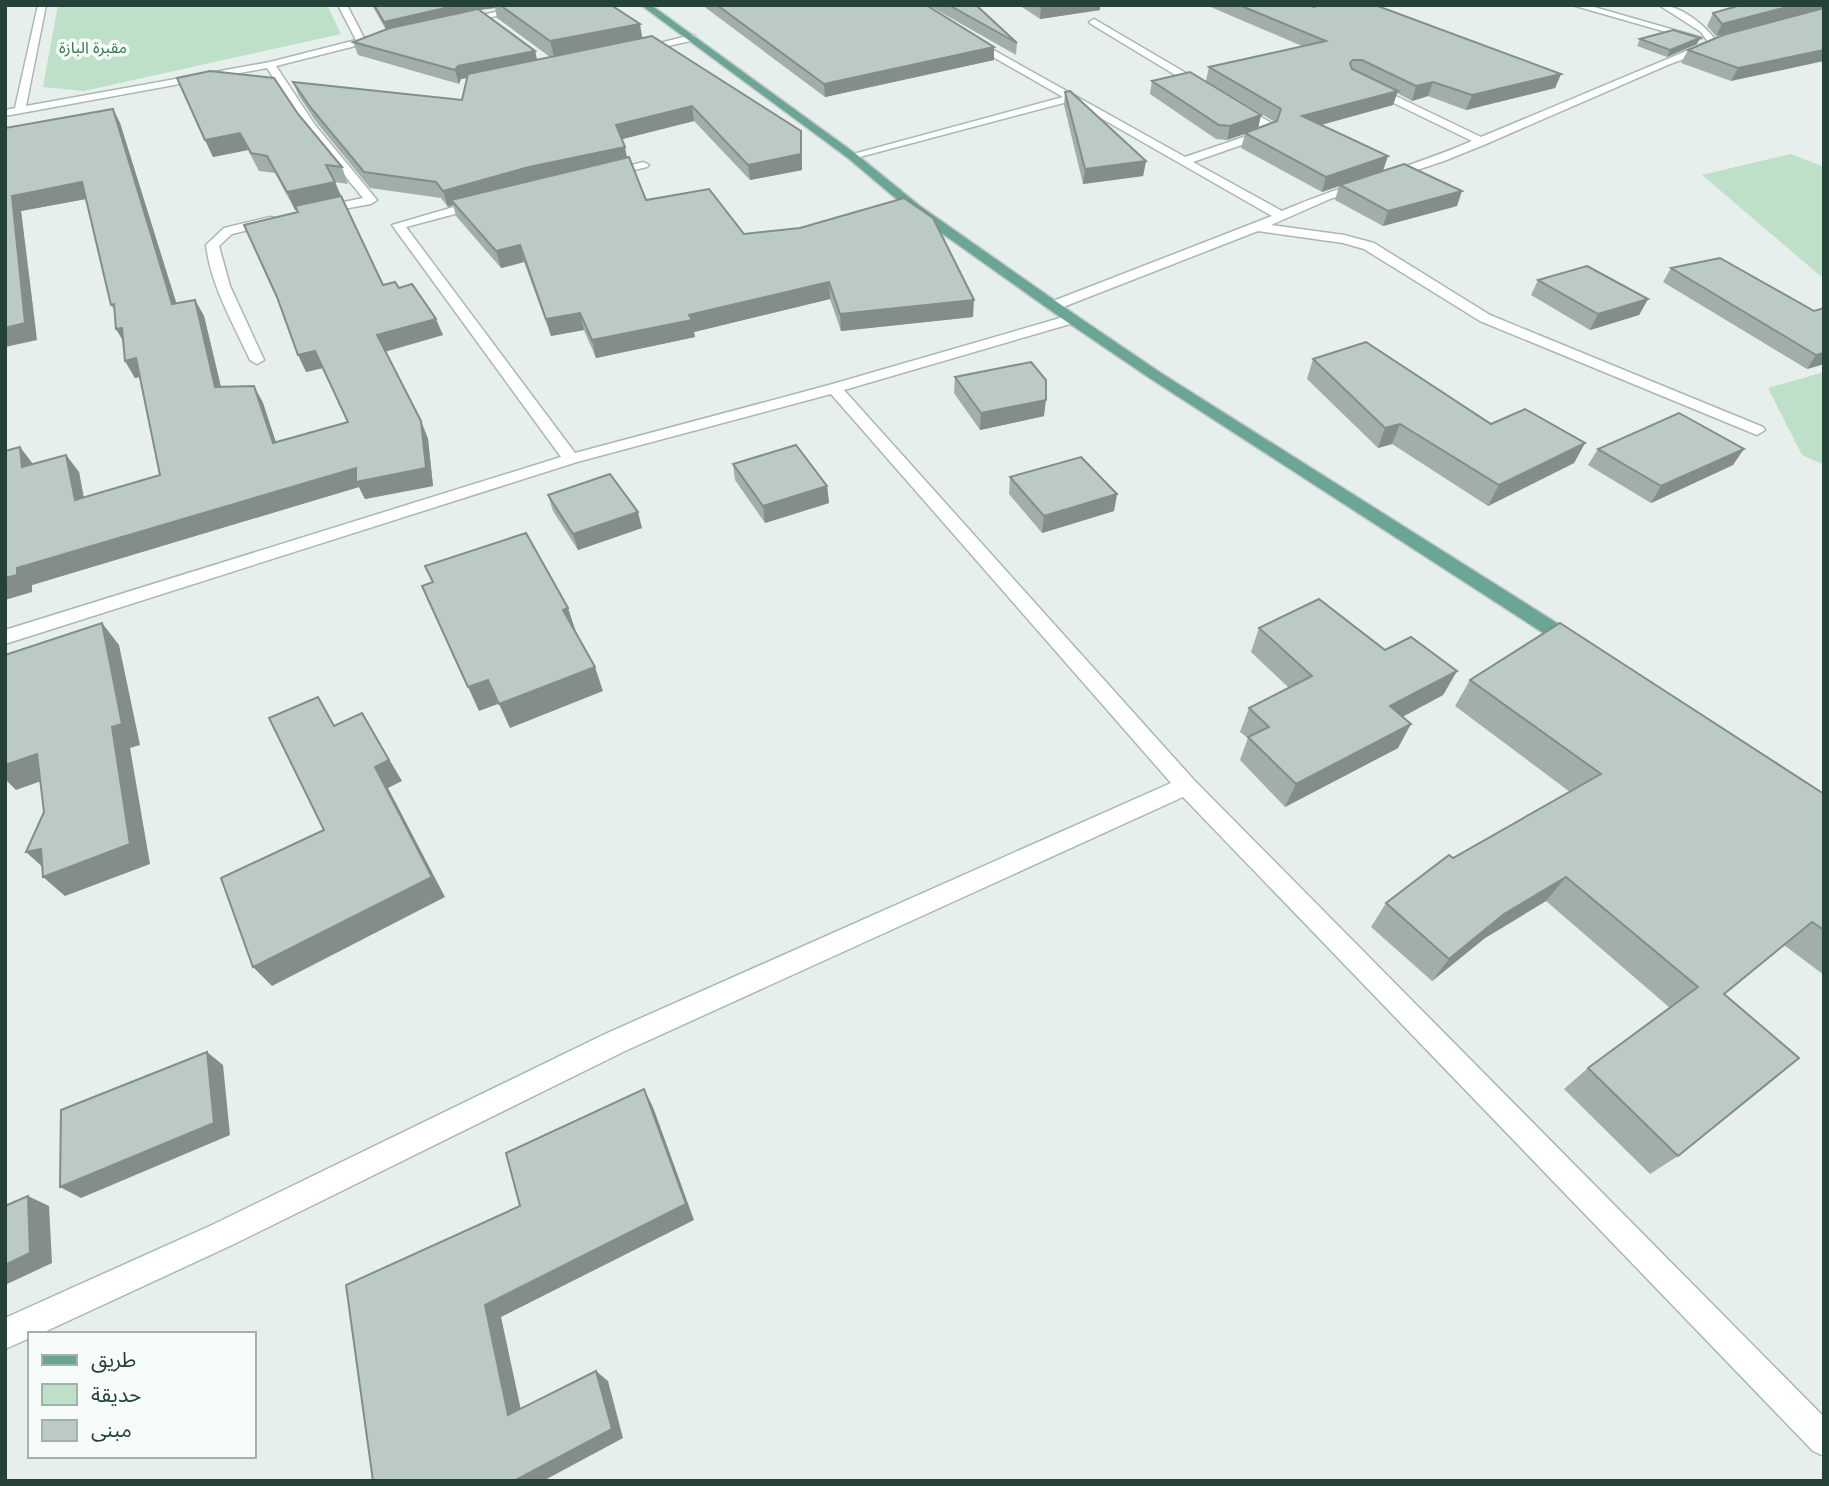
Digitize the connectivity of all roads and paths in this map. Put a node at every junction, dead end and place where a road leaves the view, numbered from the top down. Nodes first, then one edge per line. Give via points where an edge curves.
1 (42, 5) edge
2 (342, 5) edge
3 (543, 5) edge
4 (646, 5) edge
5 (1576, 5) edge
6 (1663, 5) edge
7 (482, 16) junction
8 (1094, 22) dead end
9 (449, 23) edge
10 (493, 24) edge
11 (959, 33) edge
12 (387, 36) edge
13 (692, 38) junction
14 (362, 41) junction
15 (1720, 41) junction
16 (629, 51) edge
17 (270, 65) junction
18 (1365, 85) edge
19 (1214, 94) edge
20 (1072, 98) junction
21 (1226, 101) edge
22 (20, 111) junction
23 (5, 113) edge
24 (1482, 142) junction
25 (852, 156) junction
26 (1184, 161) junction
27 (643, 165) dead end
28 (592, 176) edge
29 (492, 200) edge
30 (384, 212) junction
31 (303, 214) edge
32 (1281, 216) junction
33 (290, 217) edge
34 (1257, 227) junction
35 (1053, 306) junction
36 (1072, 319) junction
37 (257, 360) dead end
38 (834, 388) junction
39 (1757, 430) dead end
40 (571, 459) junction
41 (5, 637) edge
42 (1590, 653) edge
43 (1186, 786) junction
44 (5, 1334) edge
45 (1824, 1440) edge

1 - 22 street
2 - 14 street
3 - 7 street
4 - 13 main road
5 - 15 street
6 - 15 street
7 - 9 street
7 - 10 street
8 - 19 street
11 - 20 street
12 - 14 street
13 - 16 street
13 - 25 main road
14 - 17 street
15 - 24 street
17 - 22 street
17 - 30 street via 311,127
18 - 24 street
20 - 25 street
20 - 26 street
21 - 26 street via 1271,127 1269,132
22 - 23 street
24 - 32 street
25 - 35 main road via 916,209
26 - 32 street
27 - 28 street
29 - 30 street
30 - 31 street
30 - 40 street
32 - 34 street
33 - 37 street via 228,231 212,245 227,294
34 - 35 street
34 - 39 street via 1369,246 1485,317
35 - 36 main road
36 - 38 street
36 - 42 main road
38 - 40 street
38 - 43 street
40 - 41 street
43 - 44 street via 614,1044 222,1235
43 - 45 street

